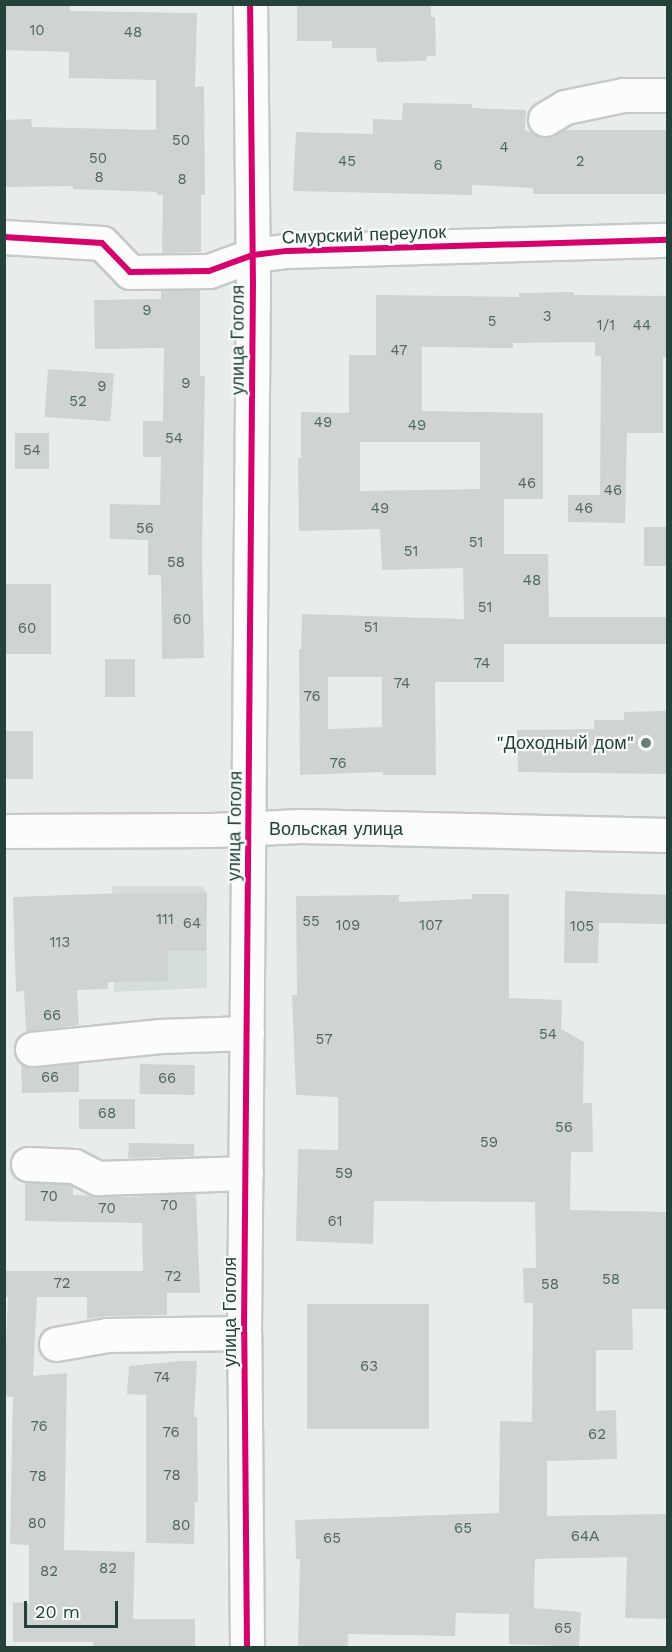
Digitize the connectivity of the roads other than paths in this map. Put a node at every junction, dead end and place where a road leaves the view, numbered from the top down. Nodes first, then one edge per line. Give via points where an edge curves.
1 (250, 4) edge
2 (668, 95) edge
3 (545, 119) dead end
4 (4, 237) edge
5 (668, 240) edge
6 (253, 255) junction
7 (249, 829) junction
8 (4, 831) edge
9 (668, 835) edge
10 (247, 1033) junction
11 (32, 1049) dead end
12 (28, 1164) dead end
13 (246, 1173) junction
14 (244, 1333) junction
15 (56, 1344) dead end
16 (247, 1647) edge

1 - 6 street, улица Гоголя
2 - 3 street via 623,95 565,107
4 - 6 street, Смурский переулок via 102,243 130,272 209,271
5 - 6 street, Смурский переулок
6 - 7 street, улица Гоголя
7 - 8 street, Вольская улица
7 - 9 street, Вольская улица via 301,826
7 - 10 street, улица Гоголя
10 - 11 street via 160,1036
10 - 13 street, улица Гоголя
12 - 13 street via 74,1166 98,1178
13 - 14 street, улица Гоголя
14 - 15 street via 107,1335
14 - 16 street, улица Гоголя

